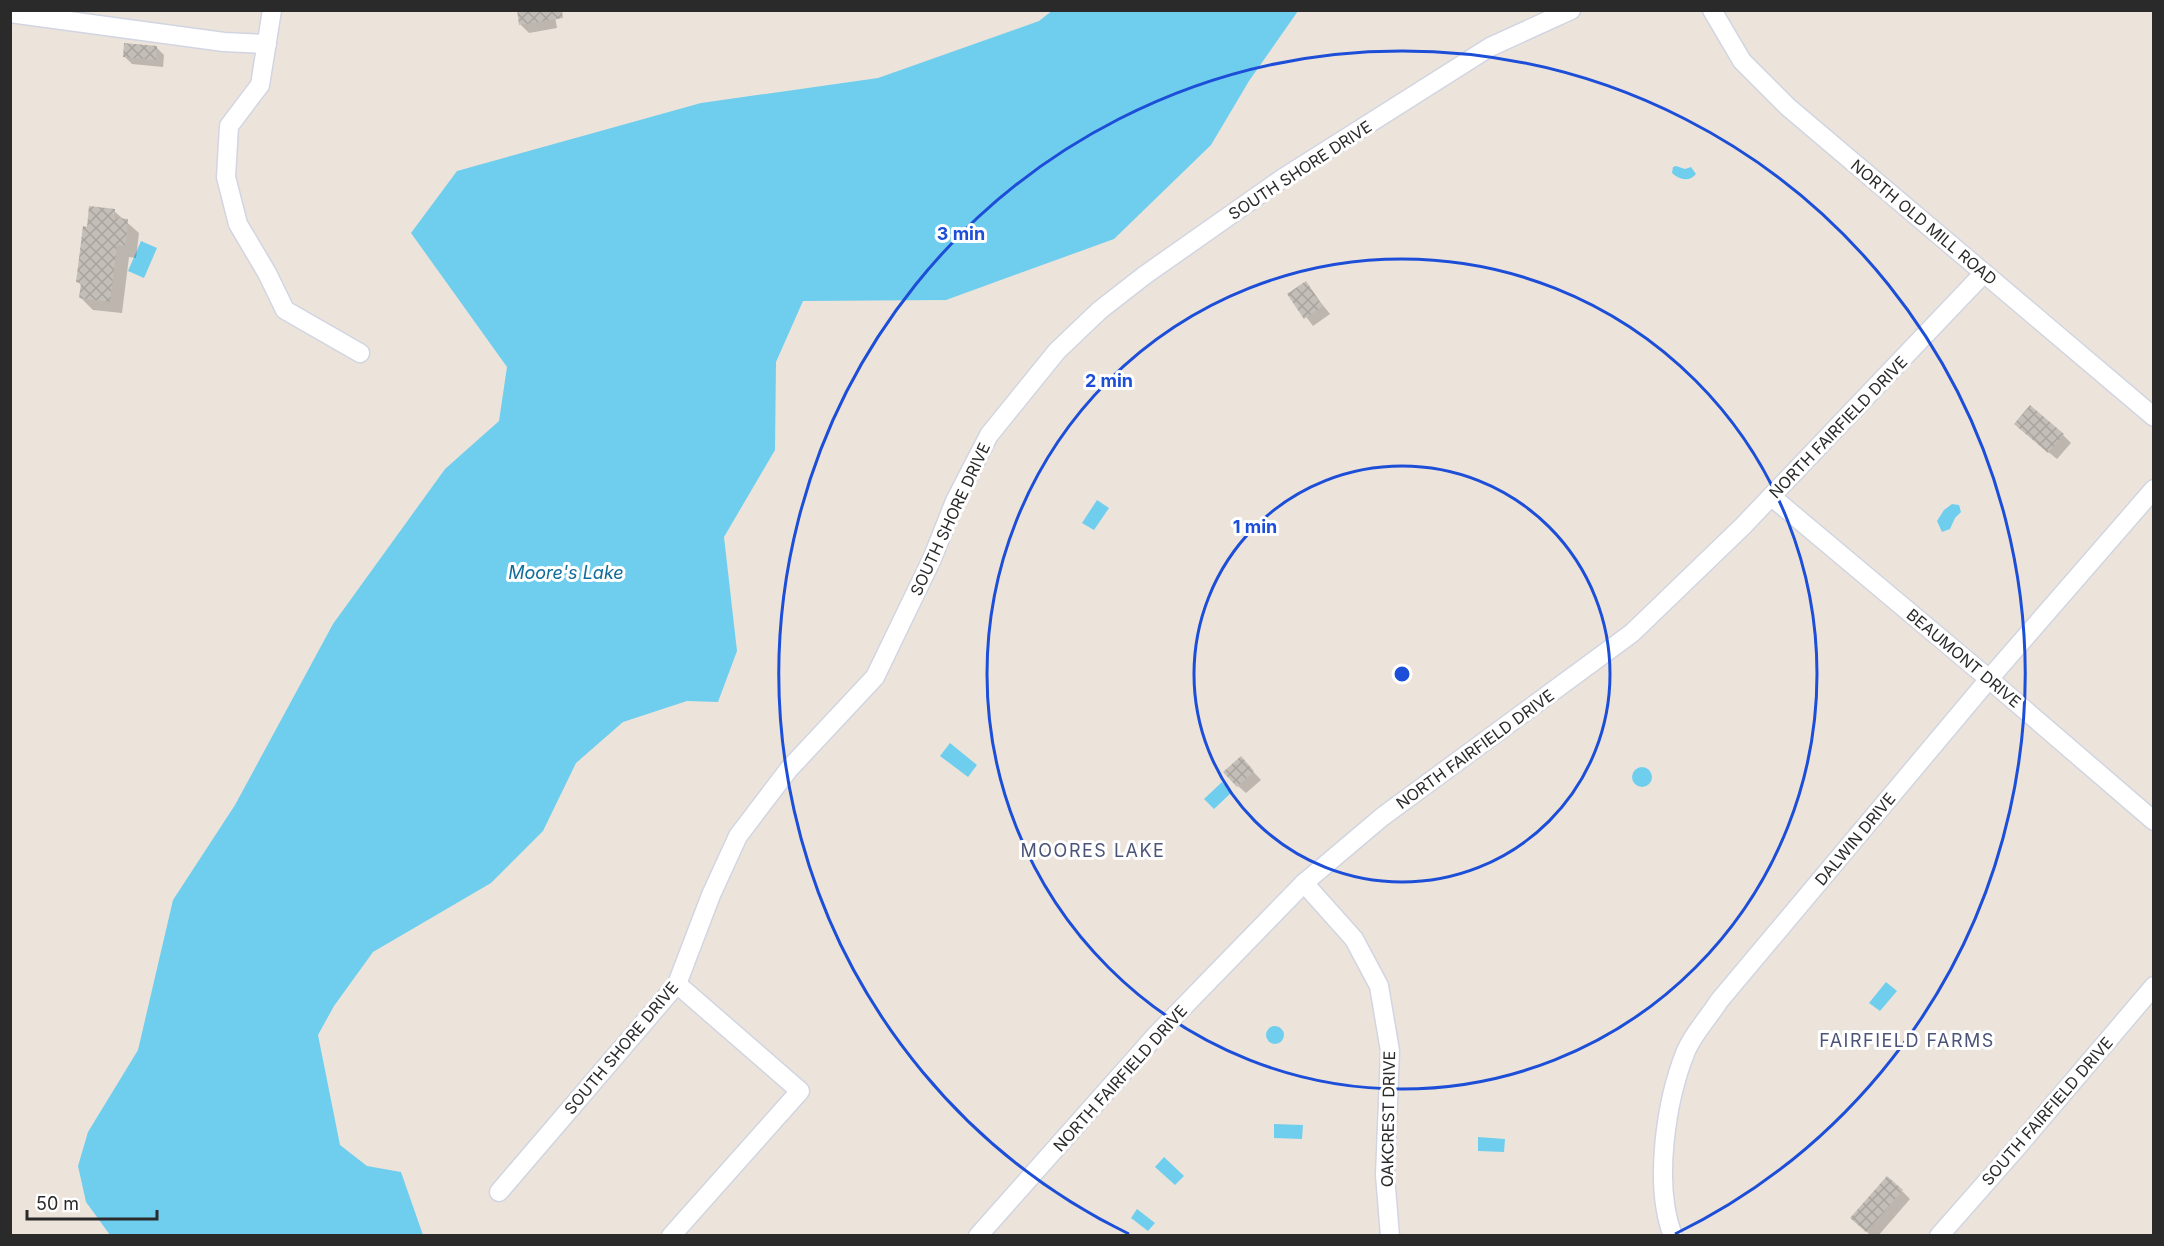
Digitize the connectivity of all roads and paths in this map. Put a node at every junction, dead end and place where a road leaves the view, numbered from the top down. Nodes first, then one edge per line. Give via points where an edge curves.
1 (272, 10) edge
2 (1571, 10) edge
3 (1712, 10) edge
4 (10, 13) edge
5 (267, 44) junction
6 (1984, 273) junction
7 (360, 353) dead end
8 (2154, 417) edge
9 (2154, 489) edge
10 (1772, 497) junction
11 (1989, 679) junction
12 (2154, 821) edge
13 (1304, 883) junction
14 (677, 984) junction
15 (2154, 986) edge
16 (499, 1192) dead end
17 (671, 1236) edge
18 (978, 1236) edge
19 (1390, 1236) edge
20 (1673, 1236) edge
21 (1939, 1236) edge

1 - 5 street
2 - 14 street, SOUTH SHORE DRIVE via 1491,47 1283,178 1145,275 1100,310 1058,351 989,435 875,677 789,769 738,836
3 - 6 street, NORTH OLD MILL ROAD via 1742,61 1788,107
4 - 5 street via 224,42
5 - 7 street via 260,85 230,126 226,177 238,224 285,310
6 - 8 street, NORTH OLD MILL ROAD
6 - 10 street, NORTH FAIRFIELD DRIVE
9 - 11 street, DALWIN DRIVE
10 - 11 street, BEAUMONT DRIVE
10 - 13 street, NORTH FAIRFIELD DRIVE via 1632,633 1382,818
11 - 12 street, BEAUMONT DRIVE
11 - 20 street, DALWIN DRIVE via 1719,1002 1687,1049 1669,1101 1666,1132 1663,1187
13 - 18 street, NORTH FAIRFIELD DRIVE via 1158,1033
13 - 19 street, OAKCREST DRIVE via 1354,939 1378,986 1390,1051 1385,1176
14 - 16 street, SOUTH SHORE DRIVE
14 - 17 street via 800,1091
15 - 21 street, SOUTH FAIRFIELD DRIVE

